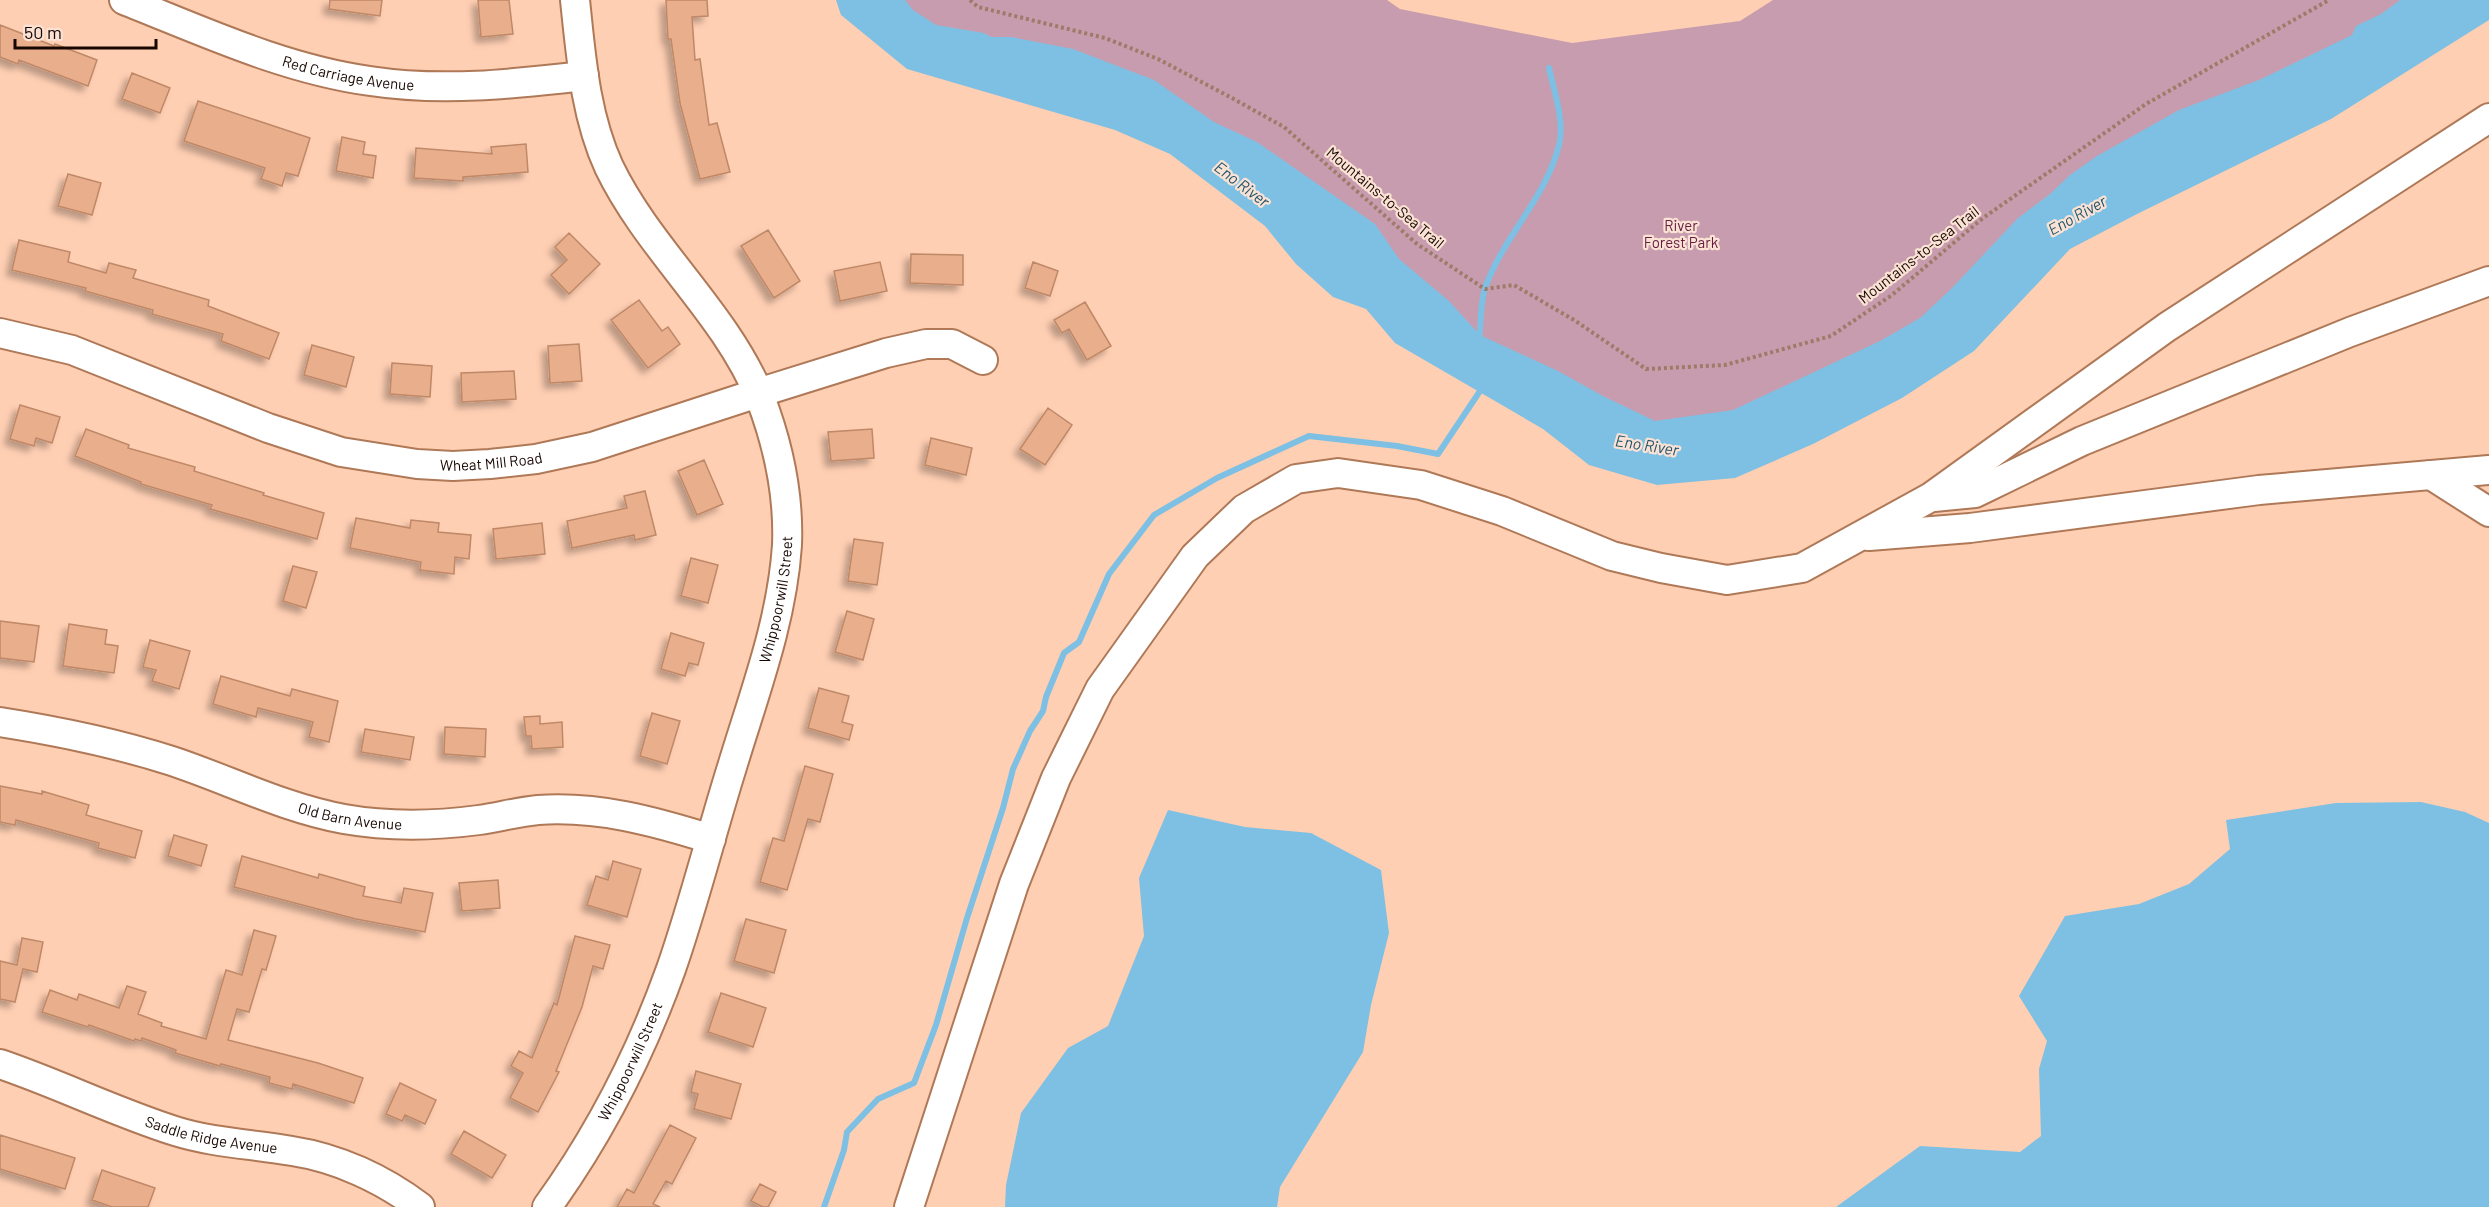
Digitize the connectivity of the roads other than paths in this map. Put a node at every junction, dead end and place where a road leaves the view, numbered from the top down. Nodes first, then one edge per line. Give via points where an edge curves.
1 (124, 0) edge
2 (575, 0) edge
3 (584, 76) junction
4 (2489, 118) edge
5 (2489, 281) edge
6 (0, 333) edge
7 (983, 360) dead end
8 (758, 393) junction
9 (2489, 470) edge
10 (2431, 475) junction
11 (1931, 497) junction
12 (2489, 512) edge
13 (1858, 537) junction
14 (0, 722) edge
15 (711, 839) junction
16 (0, 1064) edge
17 (420, 1207) edge
18 (547, 1207) edge
19 (909, 1207) edge

1 - 3 street, Red Carriage Avenue via 260,54 308,69 370,81 473,87
2 - 3 street, Whippoorwill Street
3 - 8 street, Whippoorwill Street via 598,137 615,177 632,207 723,332
4 - 11 street via 2167,327
5 - 11 street via 2350,332 2092,437 1975,493
6 - 8 street, Wheat Mill Road via 72,350 302,440 341,452 417,464 453,466 536,459 592,447
7 - 8 street, Wheat Mill Road via 952,344 926,344
8 - 15 street, Whippoorwill Street via 772,428 783,482 787,519 784,571 775,628
9 - 10 street
10 - 12 street
10 - 13 street via 2259,490 1970,528
11 - 13 street
13 - 19 street via 1802,568 1727,580 1612,556 1502,511 1421,485 1338,473 1296,479 1244,509 1195,556 1100,689 1056,778 1014,884
14 - 15 street, Old Barn Avenue via 144,753 344,819 437,825 537,810 604,811 640,817
15 - 18 street, Whippoorwill Street via 671,967 631,1065 582,1155
16 - 17 street, Saddle Ridge Avenue via 175,1131 320,1157 372,1176

